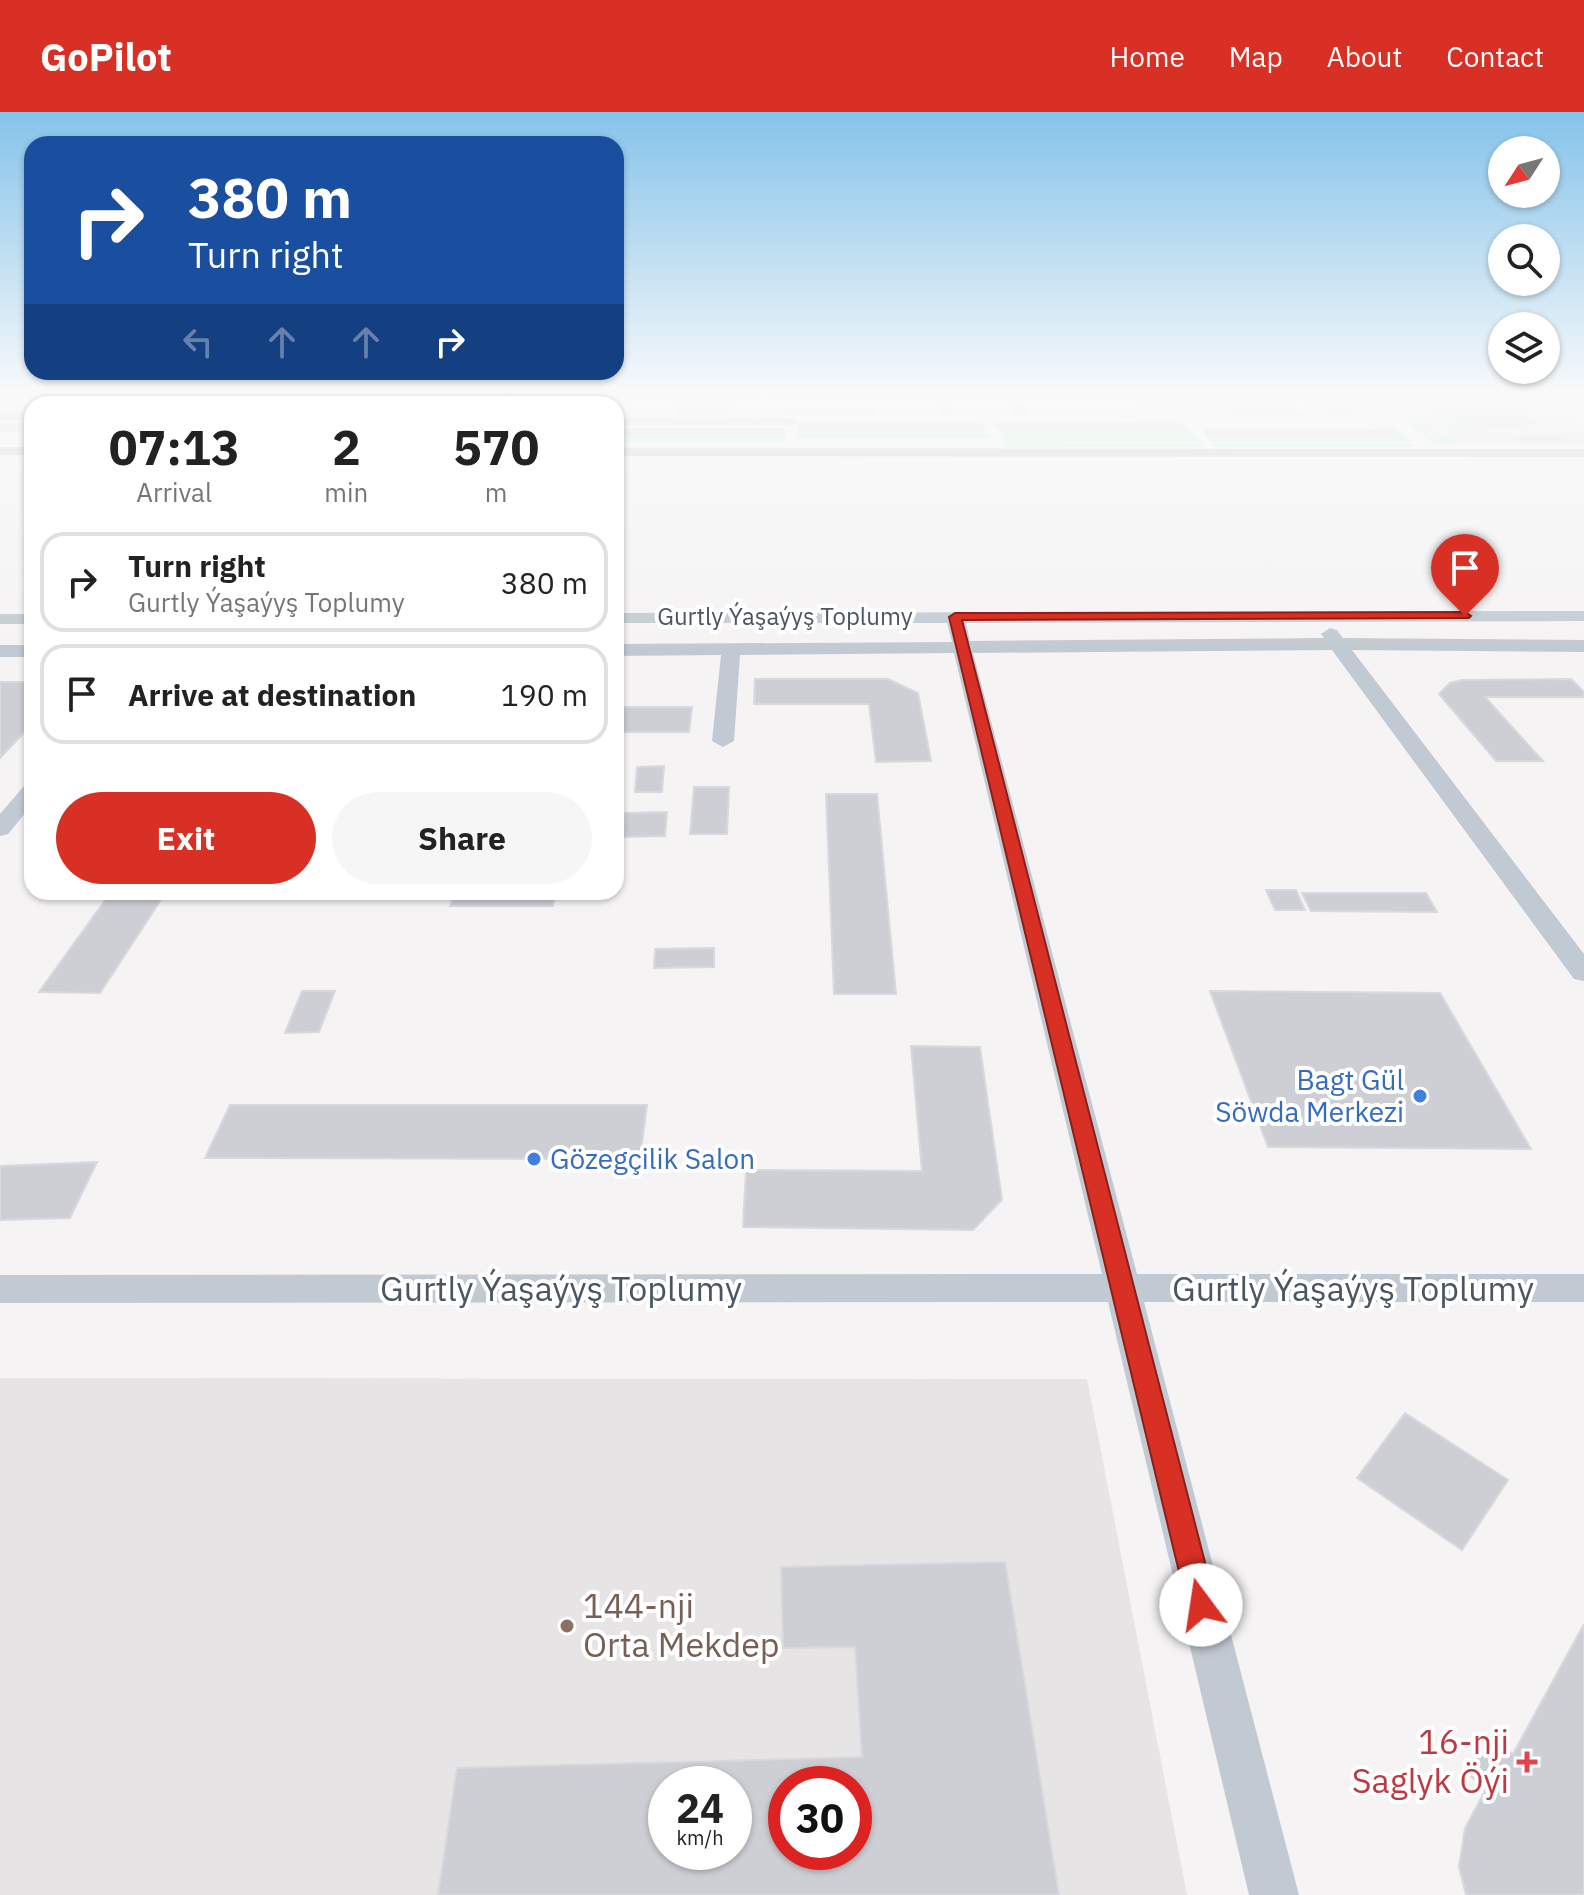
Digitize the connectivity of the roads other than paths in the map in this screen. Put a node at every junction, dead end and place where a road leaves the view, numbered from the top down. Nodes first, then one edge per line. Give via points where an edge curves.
1 (1317, 616) junction
2 (1584, 616) edge
3 (624, 618) edge
4 (0, 619) edge
5 (24, 619) edge
6 (958, 632) junction
7 (1338, 644) junction
8 (1584, 646) edge
9 (624, 650) edge
10 (731, 650) junction
11 (0, 651) edge
12 (24, 651) edge
13 (723, 741) dead end
14 (24, 800) edge
15 (0, 829) edge
16 (1584, 973) edge
17 (1584, 1288) edge
18 (0, 1289) edge
19 (1122, 1289) junction
20 (1274, 1895) edge

1 - 2 street, Gurtly Ýaşaýyş Toplumy
1 - 6 street, Gurtly Ýaşaýyş Toplumy
1 - 7 street
3 - 6 street, Gurtly Ýaşaýyş Toplumy
4 - 5 street
6 - 7 street
6 - 10 street
6 - 19 street
7 - 8 street
7 - 16 street
9 - 10 street
10 - 13 street
11 - 12 street
14 - 15 street
17 - 19 street, Gurtly Ýaşaýyş Toplumy
18 - 19 street, Gurtly Ýaşaýyş Toplumy
19 - 20 street

